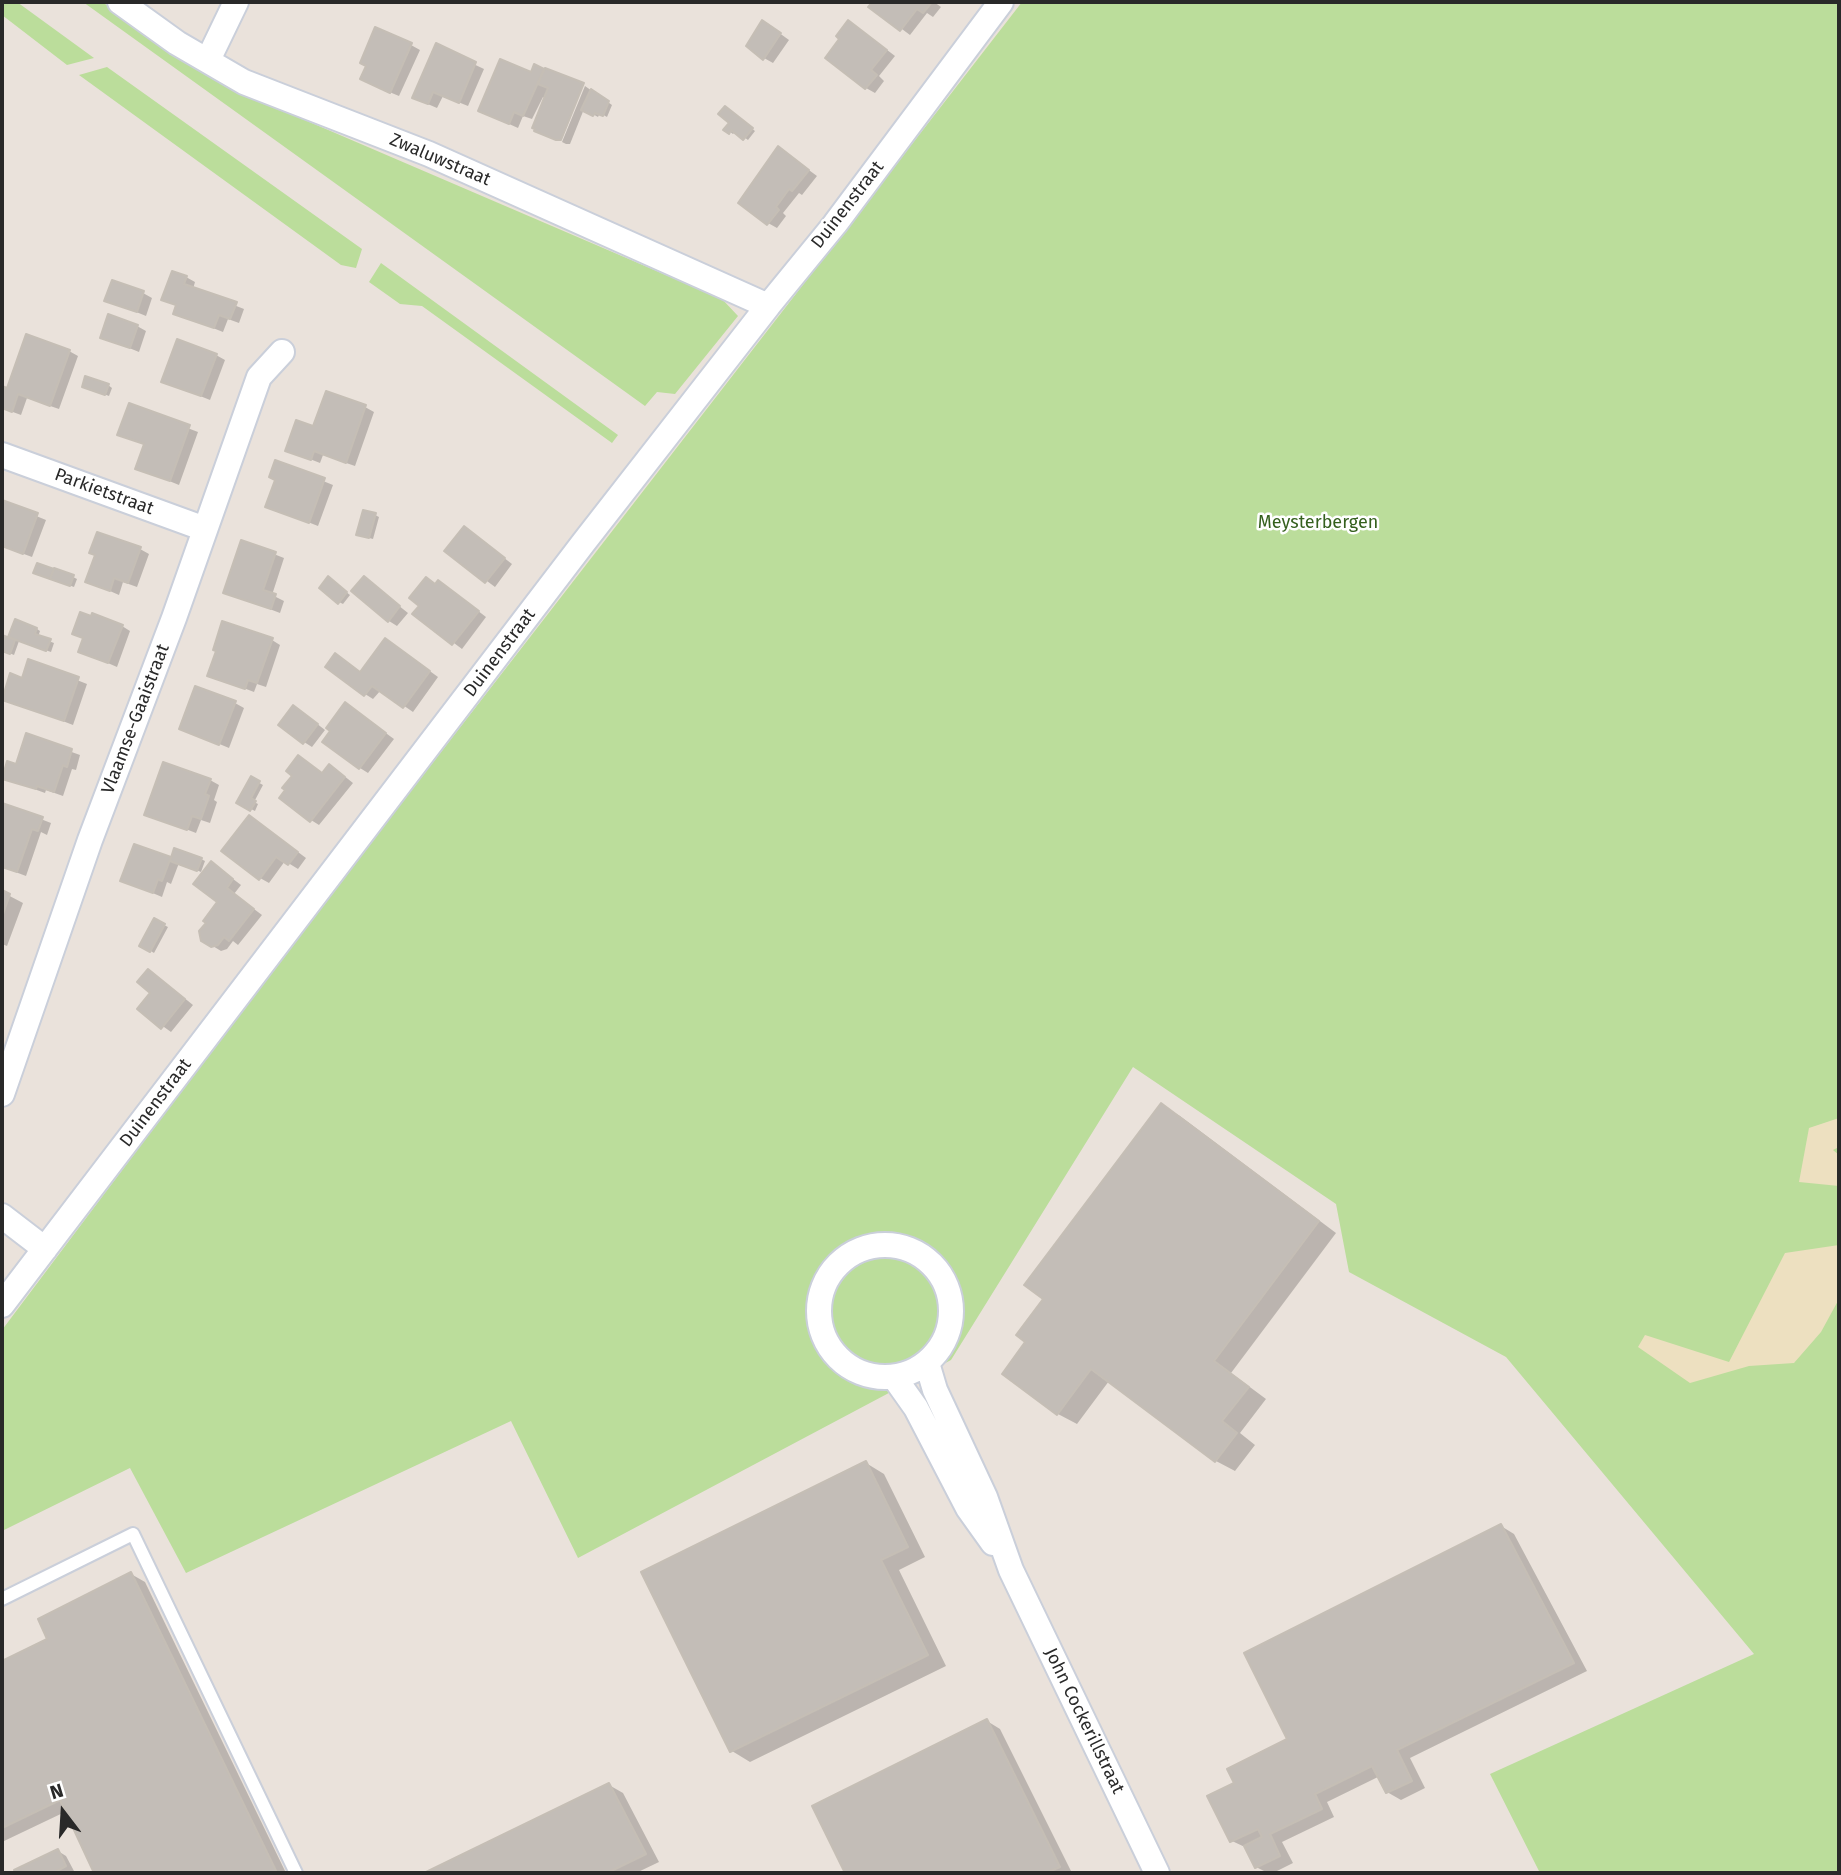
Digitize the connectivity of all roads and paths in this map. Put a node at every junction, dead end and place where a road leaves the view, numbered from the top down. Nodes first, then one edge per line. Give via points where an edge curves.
1 (120, 2) edge
2 (236, 2) edge
3 (1001, 2) edge
4 (208, 60) junction
5 (768, 306) junction
6 (282, 352) dead end
7 (2, 455) edge
8 (205, 529) junction
9 (2, 1094) edge
10 (2, 1216) edge
11 (45, 1249) junction
12 (2, 1305) edge
13 (927, 1363) junction
14 (894, 1377) junction
15 (1012, 1570) junction
16 (2, 1599) edge
17 (296, 1873) edge
18 (1157, 1873) edge

1 - 4 street, Zwaluwstraat
2 - 4 street
3 - 5 street, Duinenstraat
4 - 5 street, Zwaluwstraat via 244,82 429,153
5 - 11 street, Duinenstraat
6 - 8 street, Vlaamse-Gaaistraat via 259,377
7 - 8 street, Parkietstraat
8 - 9 street, Vlaamse-Gaaistraat
10 - 11 street
11 - 12 street, Duinenstraat
13 - 14 street
13 - 14 street via 938,1351 951,1321 948,1289 941,1275 926,1259 906,1249 884,1245 863,1249 844,1260 829,1277 819,1318 836,1356 853,1369
13 - 15 street, John Cockerillstraat
14 - 15 street, John Cockerillstraat via 916,1408 968,1508
15 - 18 street, John Cockerillstraat
16 - 17 lane via 133,1534

